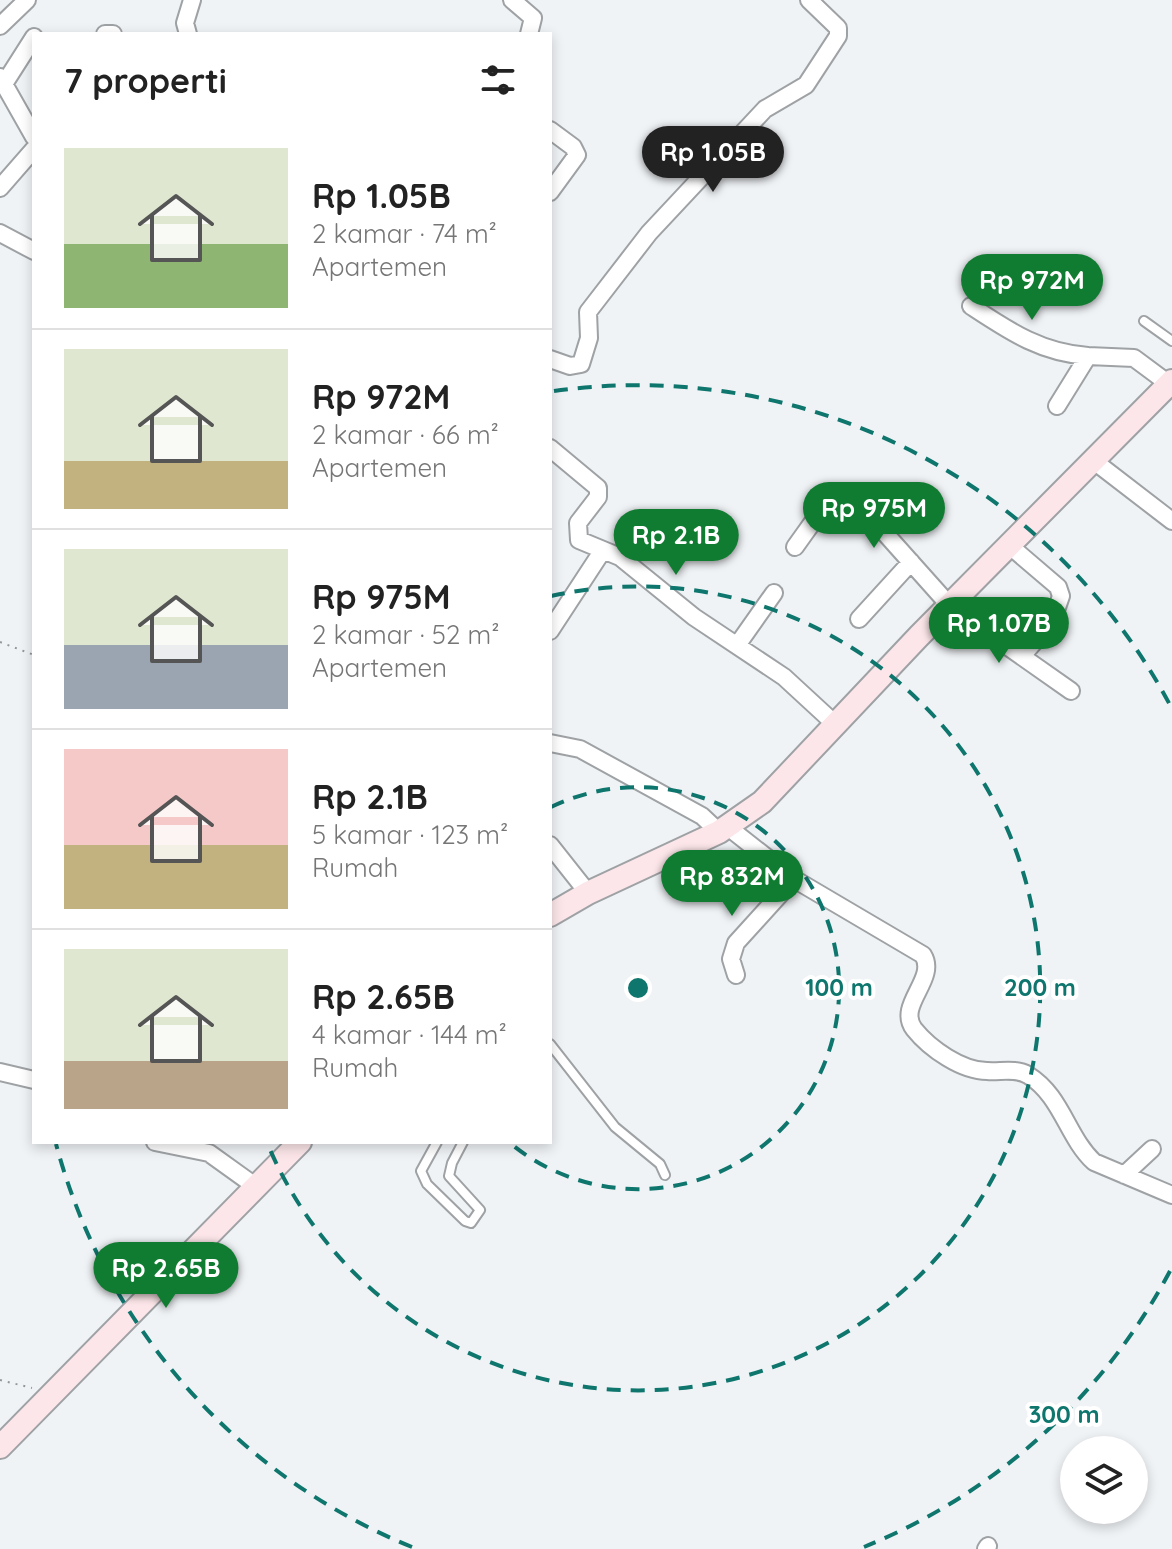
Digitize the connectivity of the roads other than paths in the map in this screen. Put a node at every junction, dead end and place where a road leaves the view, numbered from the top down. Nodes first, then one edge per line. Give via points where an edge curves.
1 (27, 0) edge
2 (512, 0) edge
3 (809, 0) edge
4 (189, 7) edge
5 (0, 26) edge
6 (176, 32) edge
7 (188, 32) edge
8 (530, 32) edge
9 (32, 40) edge
10 (2, 80) edge
11 (552, 131) edge
12 (32, 133) edge
13 (32, 151) edge
14 (0, 188) edge
15 (552, 189) edge
16 (0, 233) edge
17 (32, 250) edge
18 (971, 306) dead end
19 (1144, 321) dead end
20 (1172, 341) edge
21 (1088, 356) junction
22 (552, 365) edge
23 (1171, 383) edge
24 (1057, 406) dead end
25 (552, 450) edge
26 (1094, 461) junction
27 (1172, 521) edge
28 (1010, 546) junction
29 (795, 547) dead end
30 (603, 550) junction
31 (911, 562) junction
32 (774, 593) dead end
33 (950, 606) junction
34 (859, 619) dead end
35 (552, 628) edge
36 (738, 644) junction
37 (1022, 656) junction
38 (1071, 691) dead end
39 (835, 724) junction
40 (552, 743) edge
41 (724, 829) junction
42 (552, 848) edge
43 (794, 879) junction
44 (588, 893) junction
45 (552, 914) edge
46 (736, 975) dead end
47 (552, 1047) edge
48 (0, 1072) edge
49 (32, 1080) edge
50 (165, 1144) edge
51 (298, 1144) edge
52 (436, 1144) edge
53 (462, 1144) edge
54 (1152, 1149) dead end
55 (665, 1175) dead end
56 (1124, 1175) junction
57 (453, 1180) junction
58 (255, 1186) junction
59 (439, 1195) junction
60 (1172, 1195) edge
61 (0, 1447) edge

1 - 5 street
2 - 8 street via 533,18
3 - 22 street via 838,28 838,36 806,85 765,109 649,233 588,312 589,338 581,364
4 - 6 street
4 - 7 street
9 - 10 street
10 - 12 street
11 - 15 street via 577,155
13 - 14 street
16 - 17 street
18 - 21 street via 1022,339 1068,355
19 - 20 lane
21 - 23 street via 1134,358
21 - 24 street
23 - 26 street
25 - 30 street via 598,488 598,497 576,529 579,540
26 - 27 street
26 - 28 street
28 - 33 street
28 - 37 street via 1058,587 1061,596 1052,622
29 - 31 street via 830,498 836,497 875,522
30 - 35 street
30 - 36 street
31 - 33 street
31 - 34 street
32 - 36 street
33 - 37 street
33 - 39 street
36 - 39 street
37 - 38 street
39 - 41 street via 773,791
40 - 41 street via 580,749
41 - 43 street
41 - 44 street
42 - 44 street
43 - 46 street via 736,943 731,959
43 - 56 street via 923,955 927,971 910,1010 915,1030 963,1066 1025,1073 1049,1093 1084,1153
44 - 45 street
47 - 55 lane via 615,1127 660,1164
48 - 49 street
50 - 58 street via 209,1153
51 - 58 street
52 - 59 lane via 421,1171
53 - 57 lane via 452,1163
54 - 56 street
56 - 60 street
57 - 59 lane
57 - 59 lane via 479,1215 471,1223 465,1221
58 - 61 street

